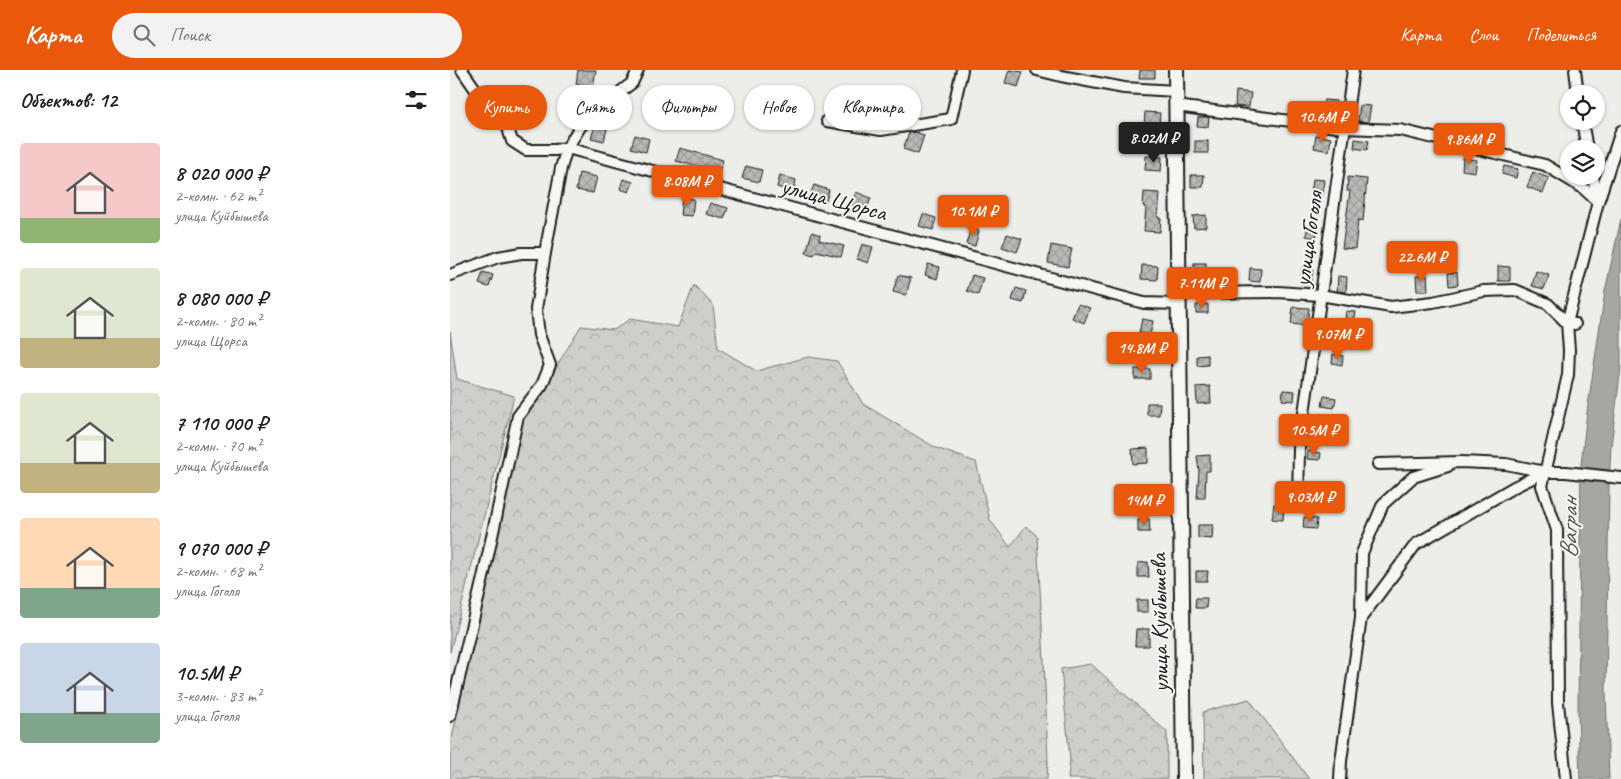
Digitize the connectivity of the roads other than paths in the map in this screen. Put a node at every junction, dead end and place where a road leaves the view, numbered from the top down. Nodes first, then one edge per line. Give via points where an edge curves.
1 (462, 70) edge
2 (638, 70) edge
3 (962, 70) edge
4 (1037, 70) edge
5 (1176, 70) edge
6 (1353, 70) edge
7 (1575, 70) edge
8 (1577, 85) edge
9 (1176, 91) junction
10 (1176, 106) junction
11 (921, 124) edge
12 (1344, 128) junction
13 (1621, 131) edge
14 (567, 148) junction
15 (1594, 185) edge
16 (1598, 202) junction
17 (545, 253) junction
18 (450, 275) edge
19 (1320, 295) junction
20 (1178, 299) junction
21 (1571, 324) junction
22 (1461, 462) junction
23 (1378, 464) dead end
24 (1545, 472) junction
25 (1621, 478) edge
26 (1298, 503) dead end
27 (1361, 618) junction
28 (450, 716) edge
29 (1184, 779) edge
30 (1340, 779) edge
31 (1566, 779) edge

1 - 14 street, улица Щорса via 478,93 504,116 512,141 526,150
2 - 14 street via 632,83 580,127
3 - 11 street via 951,119
4 - 9 street via 1124,88
5 - 9 highway, улица Куйбышева
6 - 12 street, улица Гоголя
7 - 8 street
9 - 10 highway, улица Куйбышева
10 - 12 street
10 - 20 highway, улица Куйбышева
12 - 16 street via 1400,130 1545,165 1583,188
12 - 19 street, улица Гоголя
13 - 16 street
14 - 17 street
14 - 20 street, улица Щорса via 1144,303
15 - 16 street
16 - 21 street
17 - 18 street via 498,257
17 - 28 street via 536,309 539,335 550,365 542,385 518,416
19 - 20 street, улица Щорса via 1278,292
19 - 21 street, улица Щорса via 1391,307 1484,291 1515,290 1548,304
19 - 26 street, улица Гоголя via 1299,448
20 - 29 highway, улица Куйбышева
21 - 24 street via 1568,375
22 - 23 street
22 - 24 street via 1506,464
22 - 27 street via 1413,477 1383,504 1362,553
24 - 25 street
24 - 27 street via 1416,544
24 - 31 street via 1542,486 1557,530 1558,703
27 - 30 street

